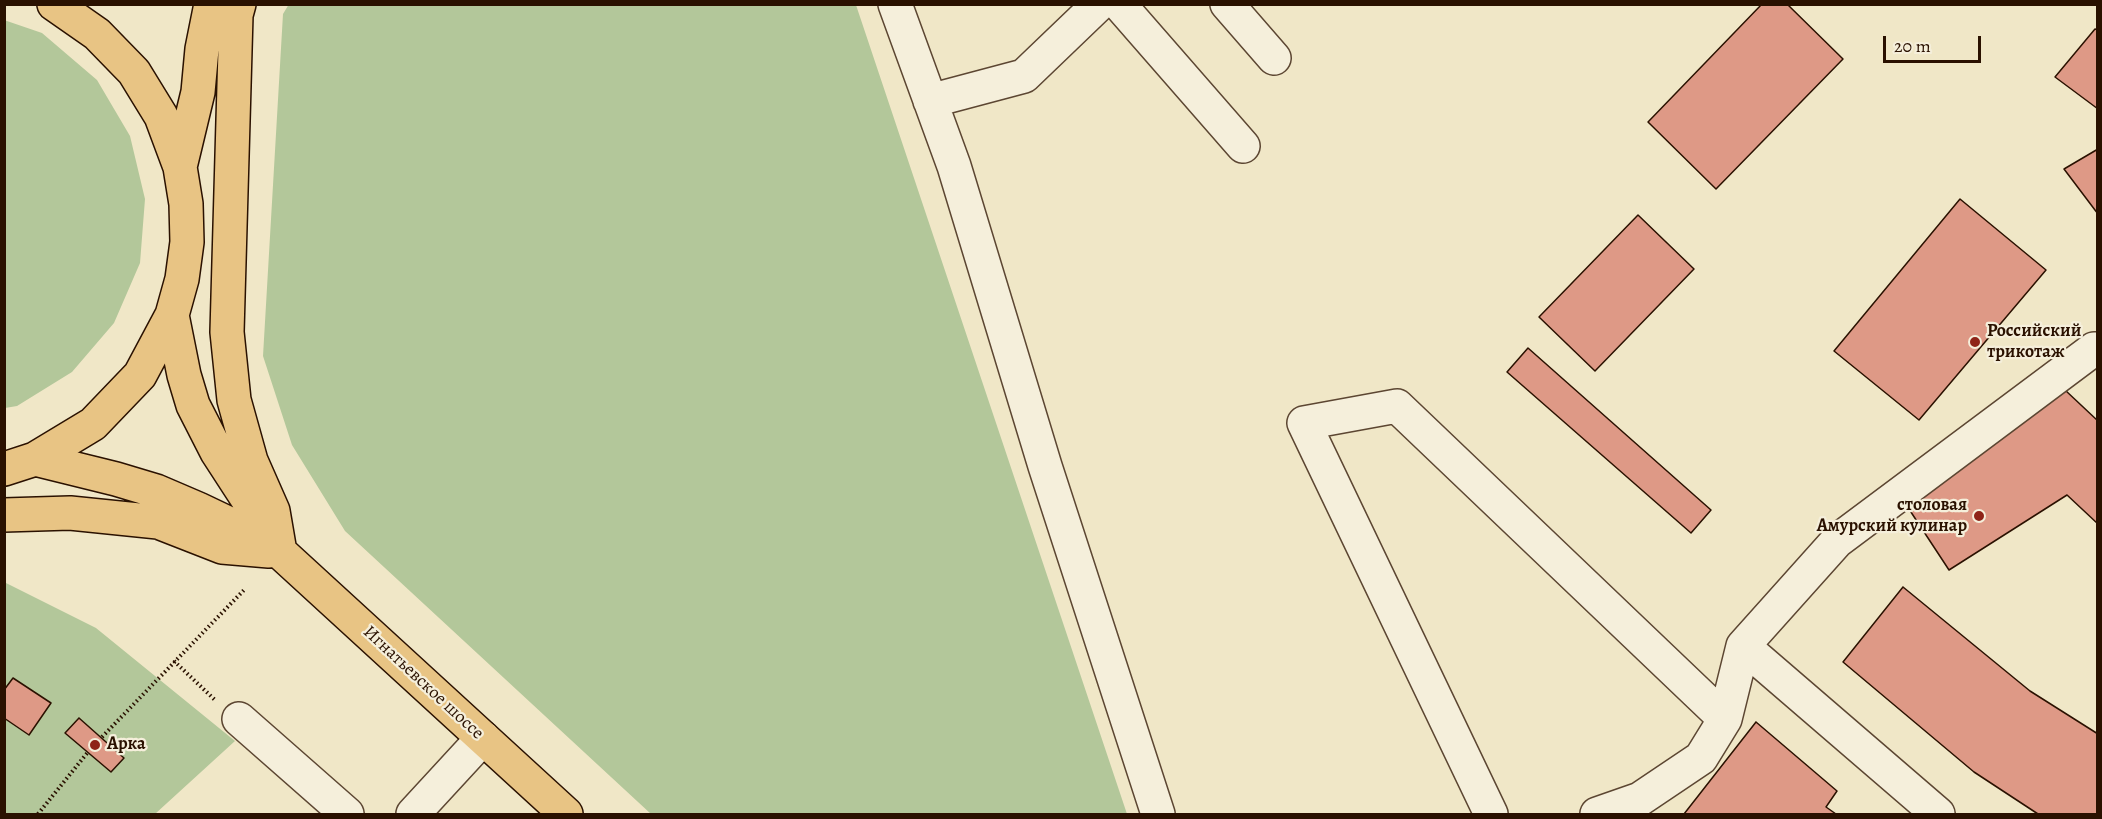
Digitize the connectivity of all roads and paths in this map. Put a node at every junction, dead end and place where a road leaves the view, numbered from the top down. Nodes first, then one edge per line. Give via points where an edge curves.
1 (54, 4) edge
2 (212, 4) edge
3 (239, 4) edge
4 (895, 4) edge
5 (1099, 4) edge
6 (1119, 4) edge
7 (1227, 4) edge
8 (1274, 58) dead end
9 (930, 101) junction
10 (1243, 146) dead end
11 (180, 167) junction
12 (172, 315) junction
13 (2097, 349) edge
14 (35, 459) junction
15 (4, 469) edge
16 (4, 515) edge
17 (280, 552) junction
18 (244, 590) dead end
19 (1743, 646) junction
20 (174, 661) junction
21 (228, 710) joint
22 (1725, 719) junction
23 (102, 737) dead end
24 (483, 738) junction
25 (4, 747) edge
26 (88, 752) dead end
27 (4, 754) edge
28 (1643, 807) edge
29 (38, 814) edge
30 (347, 814) edge
31 (413, 814) edge
32 (566, 814) edge
33 (1158, 814) edge
34 (1491, 814) edge
35 (1597, 814) edge
36 (1938, 814) edge

1 - 11 main road via 97,34 134,72 161,116
2 - 11 main road via 198,92
3 - 17 main road via 227,332 234,400 251,461 273,512
4 - 9 lane
5 - 9 lane via 1024,76
6 - 10 lane
7 - 8 lane
9 - 33 lane via 954,166 1045,466
11 - 12 main road via 187,242
12 - 14 main road via 140,375 93,424
12 - 17 main road via 183,375 204,429
13 - 19 lane via 1837,541
14 - 15 main road
14 - 17 main road via 156,491 198,508
16 - 17 main road via 70,513 158,522 222,547
17 - 24 main road, Игнатьевское шоссе
18 - 20 path
19 - 22 lane
19 - 36 lane
20 - 21 path
20 - 23 path
21 - 30 lane
22 - 28 lane via 1701,758
22 - 34 lane via 1397,406 1304,423
24 - 31 lane
24 - 32 main road, Игнатьевское шоссе
25 - 27 path
26 - 29 path
28 - 35 lane

